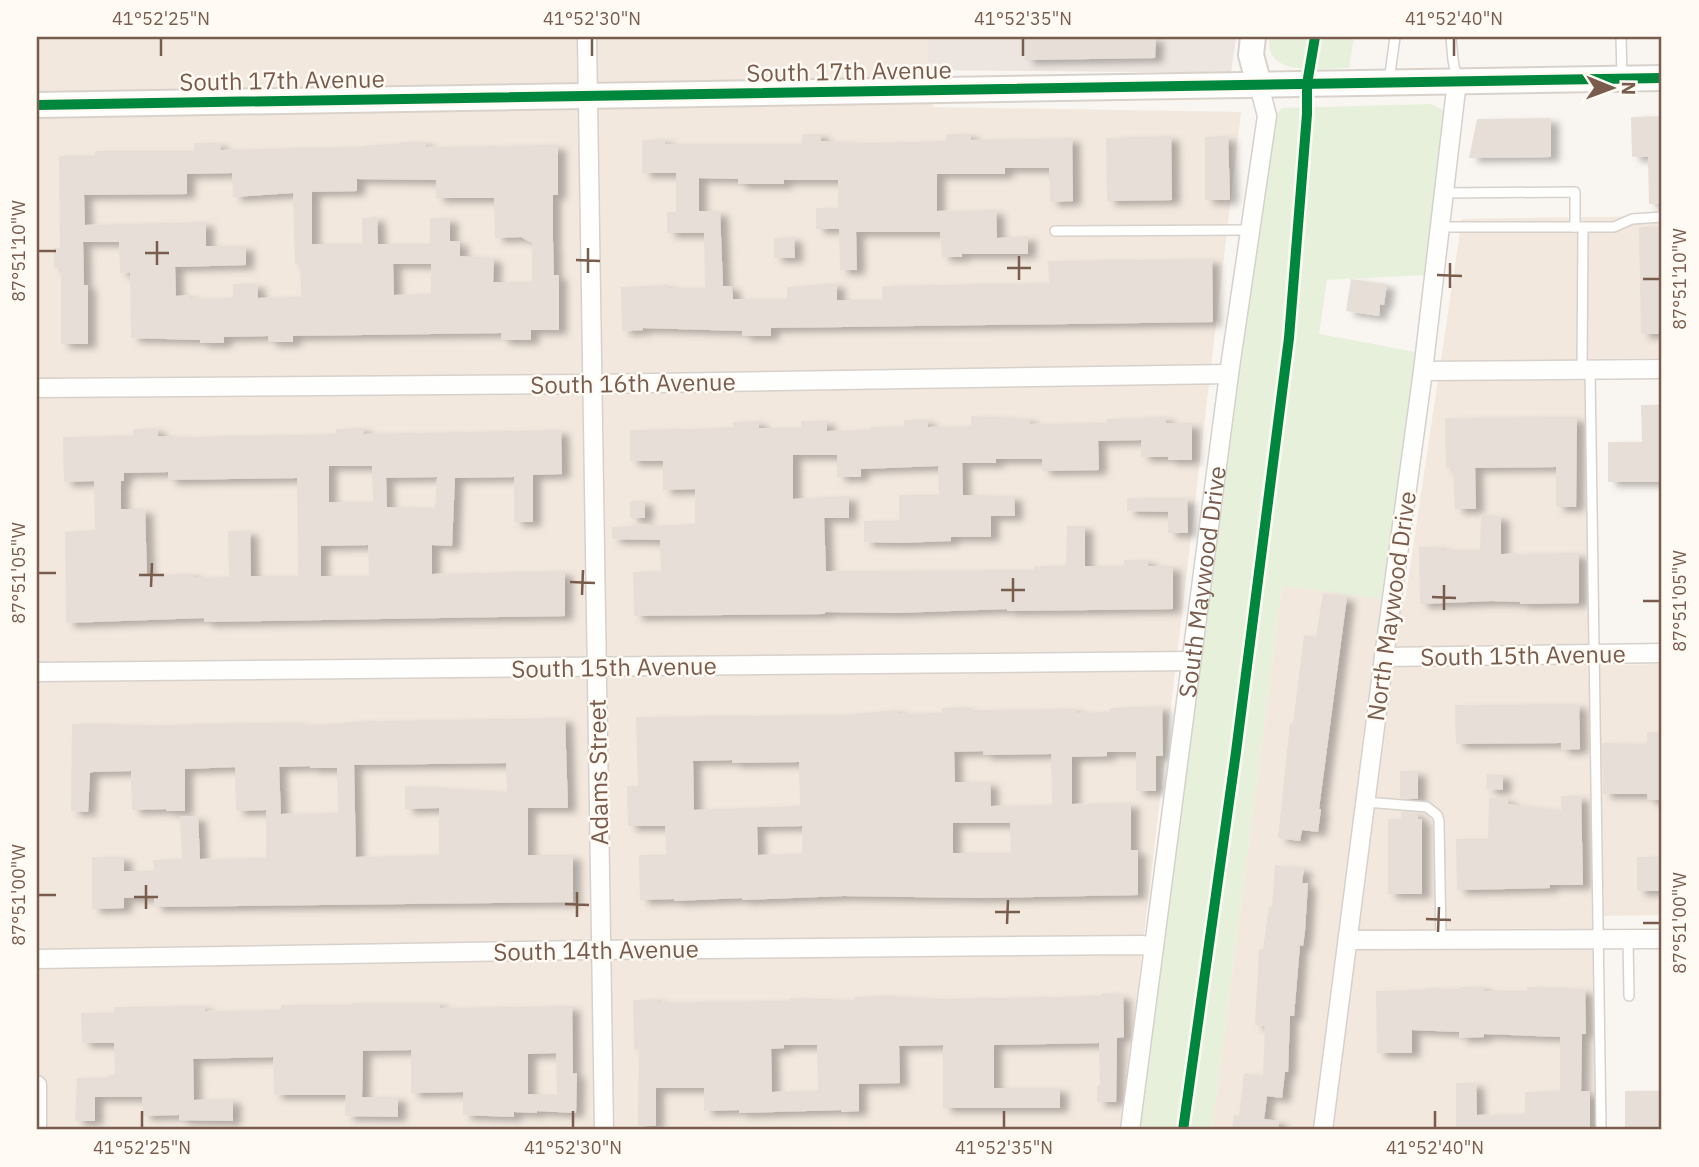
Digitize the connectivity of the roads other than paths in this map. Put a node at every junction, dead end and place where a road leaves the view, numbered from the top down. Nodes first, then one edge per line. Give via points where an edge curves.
1 (587, 37) edge
2 (1253, 37) edge
3 (1395, 37) edge
4 (1451, 37) edge
5 (1621, 37) edge
6 (1662, 78) edge
7 (1622, 79) junction
8 (1457, 81) junction
9 (1389, 82) junction
10 (1259, 85) junction
11 (588, 96) junction
12 (37, 105) edge
13 (1444, 193) junction
14 (1662, 217) edge
15 (1440, 227) junction
16 (1579, 227) junction
17 (1250, 230) junction
18 (1055, 231) dead end
19 (1662, 369) edge
20 (1586, 370) junction
21 (1423, 372) junction
22 (1229, 374) junction
23 (592, 384) junction
24 (37, 388) edge
25 (1662, 653) edge
26 (1594, 654) junction
27 (1384, 657) junction
28 (1191, 661) junction
29 (596, 668) junction
30 (37, 672) edge
31 (1366, 802) junction
32 (1628, 939) junction
33 (1662, 939) edge
34 (1349, 940) junction
35 (1441, 940) junction
36 (1598, 940) junction
37 (1154, 947) junction
38 (601, 950) junction
39 (37, 959) edge
40 (1629, 996) dead end
41 (37, 1085) edge
42 (37, 1130) edge
43 (604, 1130) edge
44 (1130, 1130) edge
45 (1323, 1130) edge
46 (1601, 1130) edge

1 - 11 street, Adams Street
2 - 10 street, South Maywood Drive via 1251,55
3 - 9 lane
4 - 8 lane
5 - 7 lane
6 - 7 street, South 17th Avenue
7 - 8 street, South 17th Avenue
8 - 9 street, South 17th Avenue
8 - 13 street, North Maywood Drive
9 - 10 street, South 17th Avenue
10 - 11 street, South 17th Avenue
10 - 17 street, South Maywood Drive via 1267,116
11 - 12 street, South 17th Avenue
11 - 23 street, Adams Street
13 - 15 street, North Maywood Drive
13 - 16 lane via 1575,192
14 - 16 lane via 1632,219 1615,227
15 - 16 lane
15 - 21 street, North Maywood Drive
16 - 20 lane
17 - 18 lane
17 - 22 street, South Maywood Drive
19 - 20 street
20 - 21 street
20 - 26 lane
21 - 27 street, North Maywood Drive
22 - 23 street, South 16th Avenue
22 - 28 street, South Maywood Drive
23 - 24 street, South 16th Avenue
23 - 29 street, Adams Street
25 - 26 street, South 15th Avenue
26 - 27 street, South 15th Avenue
26 - 36 lane
27 - 31 street, North Maywood Drive
28 - 29 street, South 15th Avenue
28 - 37 street, South Maywood Drive
29 - 30 street, South 15th Avenue
29 - 38 street, Adams Street
31 - 34 street, North Maywood Drive
31 - 35 lane via 1427,807 1437,815
32 - 33 street
32 - 36 street
32 - 40 lane
34 - 35 street
34 - 45 street, North Maywood Drive
35 - 36 street
36 - 46 lane
37 - 38 street, South 14th Avenue
37 - 44 street, South Maywood Drive
38 - 39 street, South 14th Avenue
38 - 43 street, Adams Street
41 - 42 street

